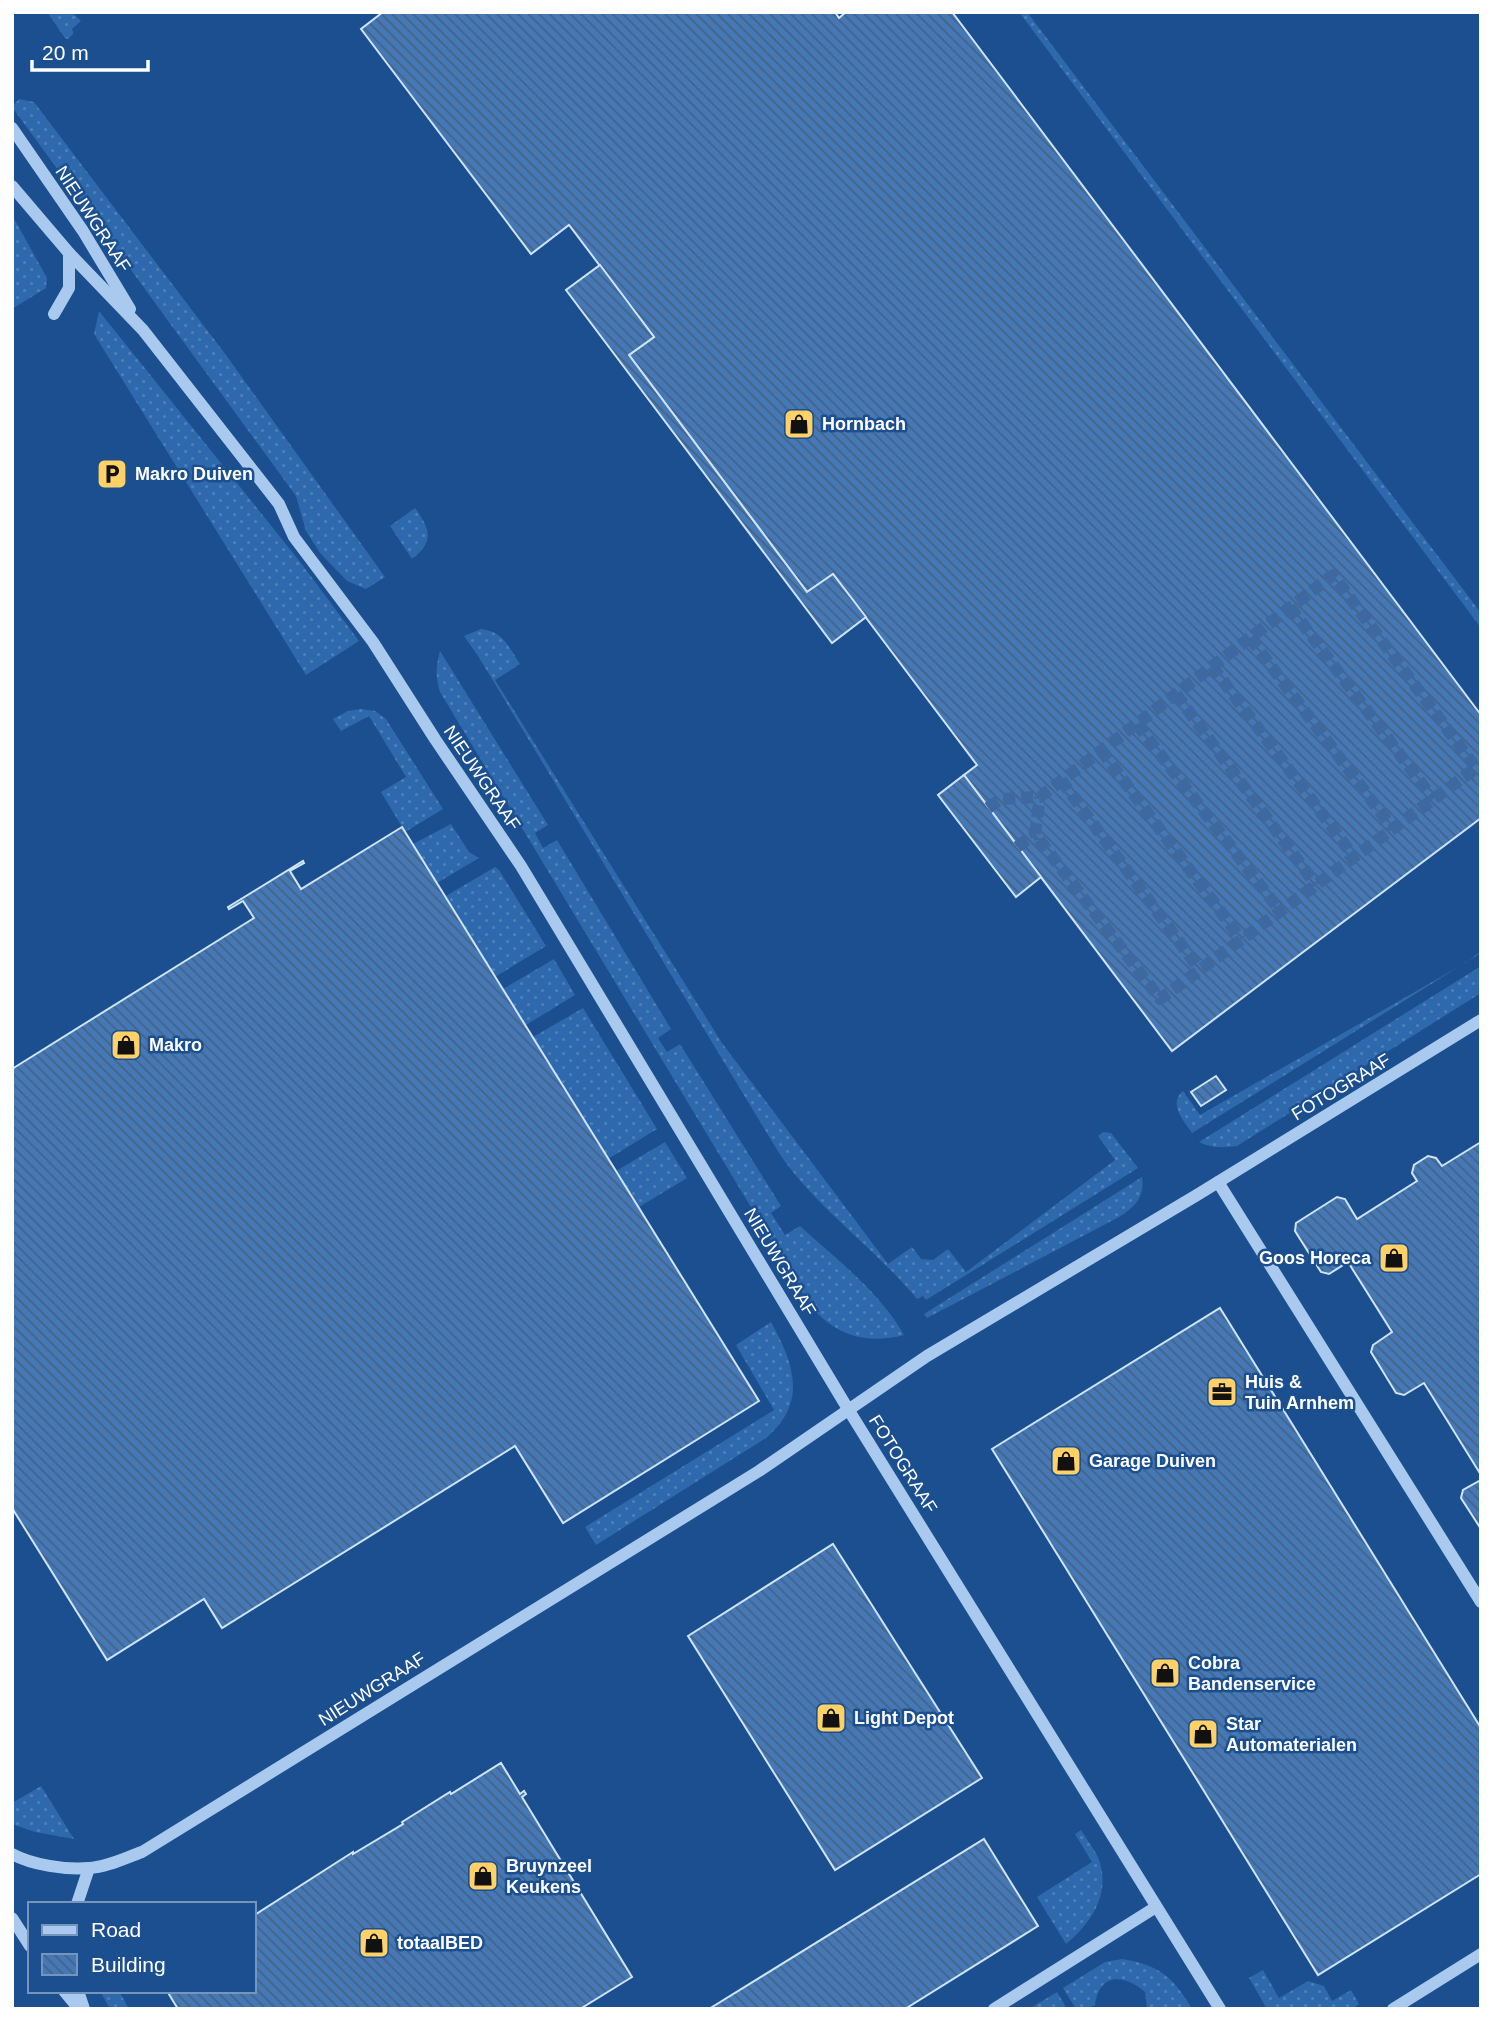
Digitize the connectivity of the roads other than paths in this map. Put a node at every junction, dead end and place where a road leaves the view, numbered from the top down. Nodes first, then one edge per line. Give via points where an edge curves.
1 (12, 128) edge
2 (12, 186) edge
3 (69, 253) junction
4 (54, 314) dead end
5 (142, 330) junction
6 (1481, 1020) edge
7 (1218, 1182) junction
8 (848, 1409) junction
9 (1481, 1602) edge
10 (12, 1854) edge
11 (89, 1868) junction
12 (79, 1902) edge
13 (1156, 1907) junction
14 (12, 1918) edge
15 (28, 1943) edge
16 (1481, 1954) edge
17 (66, 1993) edge
18 (82, 2009) edge
19 (995, 2009) edge
20 (1220, 2009) edge
21 (1393, 2009) edge

1 - 5 street, NIEUWGRAAF via 83,231
2 - 3 street, NIEUWGRAAF
3 - 4 street via 69,288
3 - 5 street, NIEUWGRAAF
5 - 8 street, NIEUWGRAAF via 279,504 295,537 373,642 521,866
6 - 7 street, FOTOGRAAF
7 - 8 street, FOTOGRAAF via 927,1356
7 - 9 street
8 - 11 street, NIEUWGRAAF via 759,1471 142,1852
8 - 13 street, FOTOGRAAF
10 - 11 street, NIEUWGRAAF via 45,1865
11 - 12 street
13 - 19 street
13 - 20 street, FOTOGRAAF
14 - 15 street
16 - 21 street
17 - 18 street

